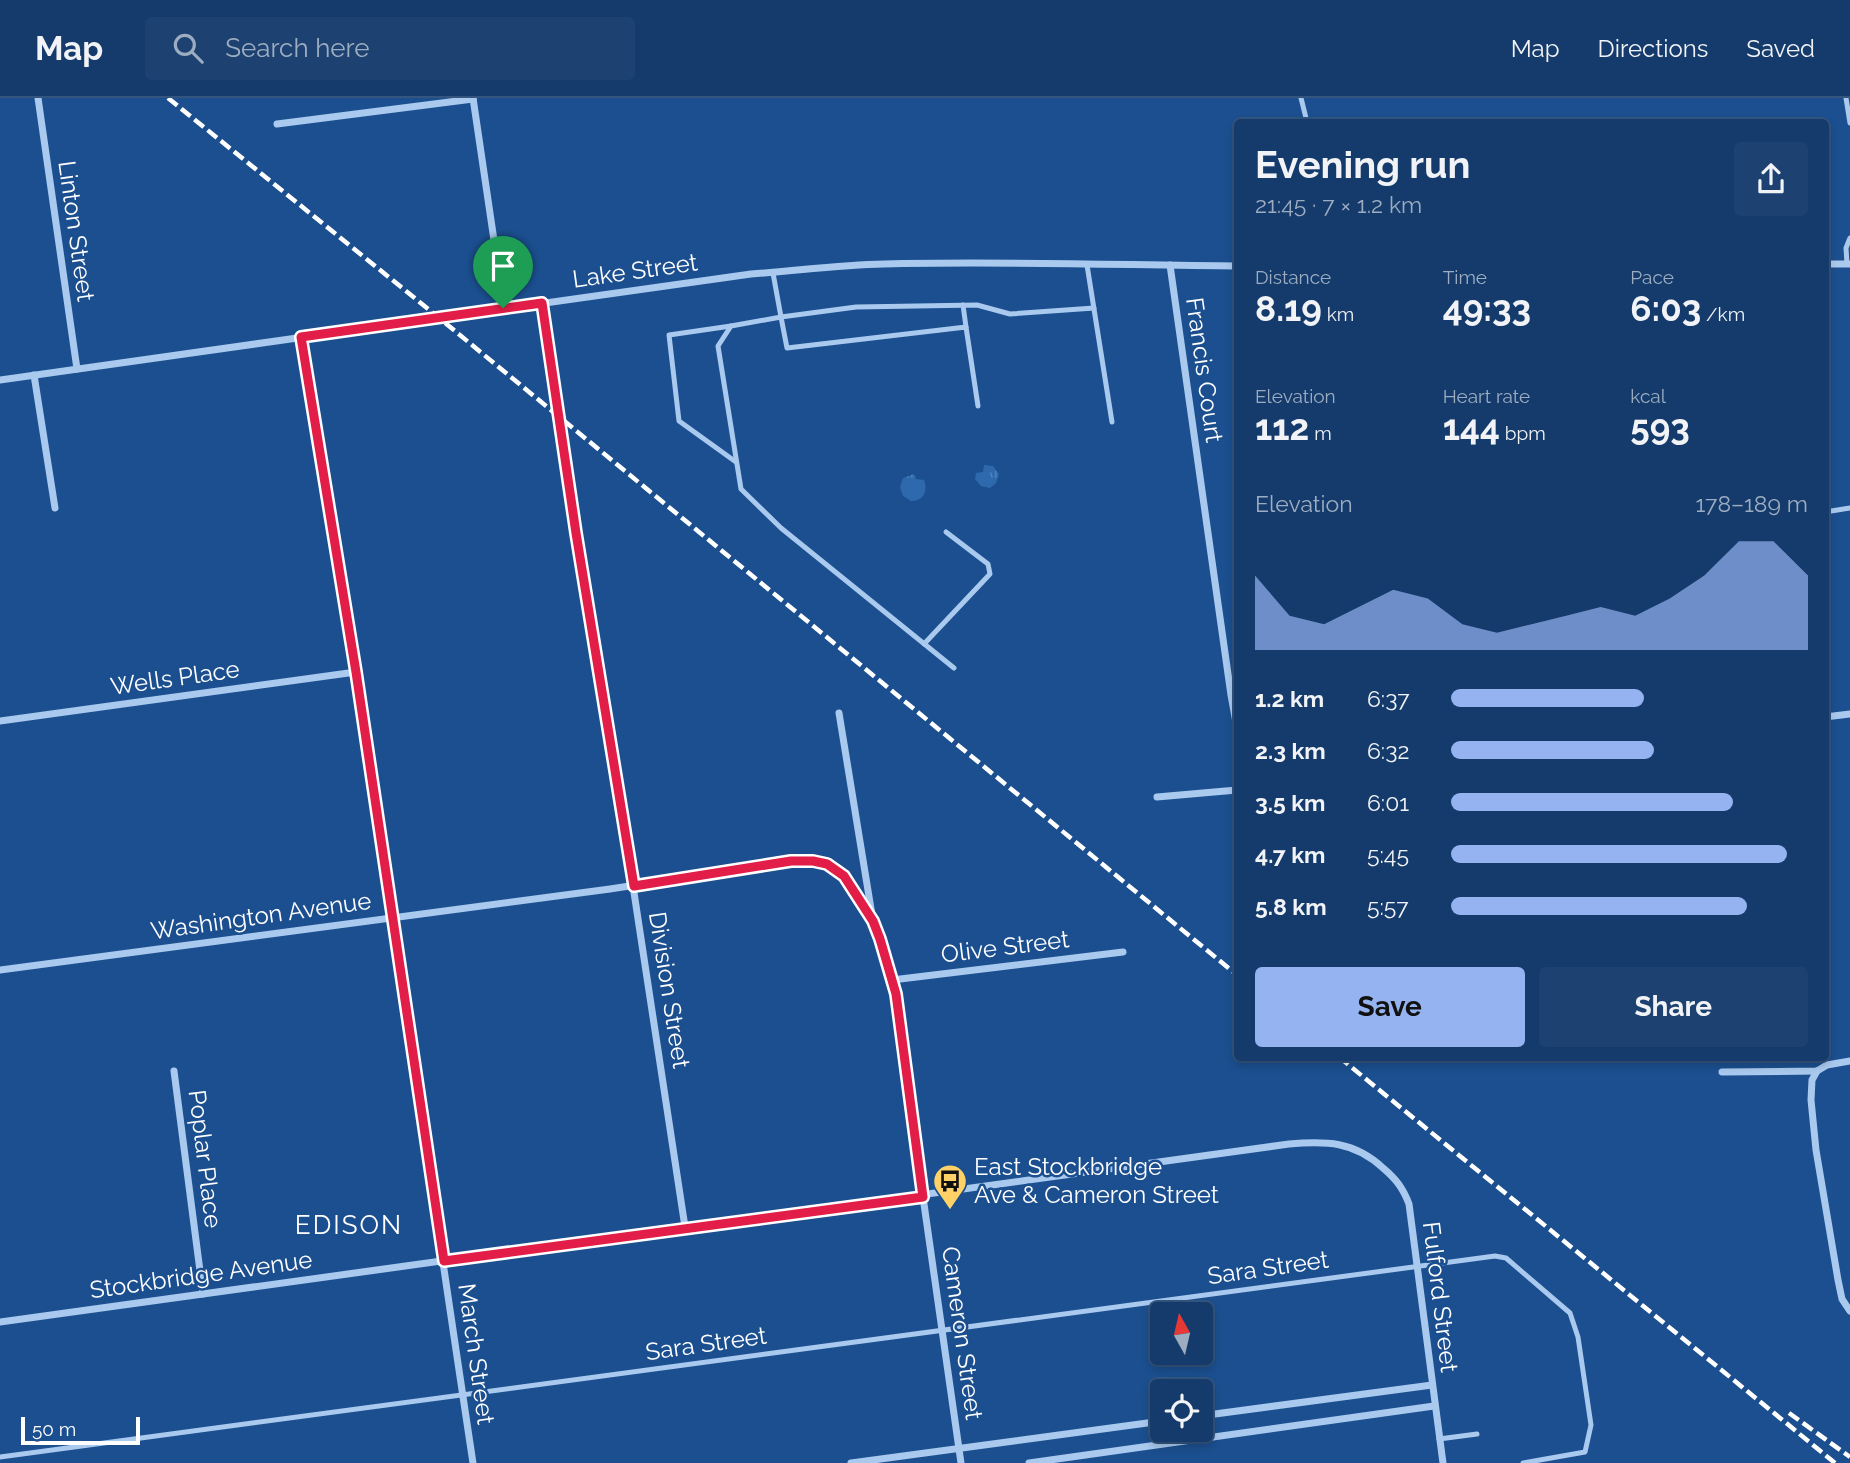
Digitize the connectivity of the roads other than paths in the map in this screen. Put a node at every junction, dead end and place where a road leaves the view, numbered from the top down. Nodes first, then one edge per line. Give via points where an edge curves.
1 (37, 98) edge
2 (473, 98) edge
3 (1301, 98) edge
4 (1846, 98) edge
5 (1306, 119) edge
6 (277, 124) dead end
7 (1850, 124) edge
8 (1850, 238) edge
9 (1087, 264) junction
10 (1829, 264) edge
11 (1849, 264) edge
12 (1170, 265) junction
13 (1234, 266) edge
14 (773, 273) junction
15 (542, 303) junction
16 (963, 305) junction
17 (503, 308) junction
18 (1094, 308) junction
19 (781, 317) junction
20 (731, 326) junction
21 (966, 327) junction
22 (301, 337) junction
23 (77, 369) junction
24 (34, 375) junction
25 (0, 380) edge
26 (978, 406) dead end
27 (1112, 422) dead end
28 (736, 461) junction
29 (1850, 508) edge
30 (55, 509) dead end
31 (1829, 511) edge
32 (946, 532) dead end
33 (924, 643) junction
34 (954, 668) dead end
35 (356, 672) junction
36 (1234, 712) edge
37 (839, 713) dead end
38 (1850, 714) edge
39 (1829, 717) edge
40 (0, 722) edge
41 (1234, 790) edge
42 (1157, 797) dead end
43 (634, 886) junction
44 (393, 917) junction
45 (873, 921) junction
46 (1123, 952) dead end
47 (0, 970) edge
48 (892, 980) junction
49 (1850, 1061) edge
50 (174, 1071) dead end
51 (1817, 1071) junction
52 (1723, 1072) dead end
53 (1364, 1153) joint
54 (923, 1197) junction
55 (685, 1227) junction
56 (444, 1261) junction
57 (1417, 1265) junction
58 (203, 1294) junction
59 (1850, 1311) edge
60 (0, 1322) edge
61 (941, 1330) junction
62 (1432, 1385) junction
63 (462, 1394) junction
64 (1434, 1406) junction
65 (1213, 1414) edge
66 (1150, 1423) edge
67 (1476, 1434) dead end
68 (1213, 1437) edge
69 (1439, 1439) junction
70 (1178, 1442) edge
71 (959, 1448) junction
72 (0, 1457) edge
73 (473, 1463) edge
74 (851, 1463) edge
75 (961, 1463) edge
76 (1029, 1463) edge
77 (1443, 1463) edge
78 (1523, 1463) edge

1 - 23 street, Linton Street
2 - 6 street
2 - 17 street
3 - 5 lane
4 - 7 lane
8 - 11 lane via 1846,248
9 - 12 street, Lake Street
9 - 14 street, Lake Street via 884,264
9 - 18 lane
10 - 11 street
12 - 13 street, Lake Street
12 - 36 street, Francis Court
14 - 15 street, Lake Street
14 - 19 lane
15 - 17 street, Lake Street
15 - 43 street, Division Street
16 - 18 lane via 1010,314
16 - 19 lane via 856,307
16 - 21 lane
17 - 22 street, Lake Street
18 - 27 lane
19 - 20 lane
19 - 21 lane via 787,348
20 - 28 lane via 718,346
20 - 28 lane via 669,335 679,421
21 - 26 lane
22 - 23 street, Lake Street
22 - 35 street, March Street
23 - 24 street, Lake Street
24 - 25 street, Lake Street
24 - 30 street
28 - 33 lane via 741,489 768,516
29 - 31 lane
32 - 33 lane via 988,564 990,574
33 - 34 lane
35 - 40 street, Wells Place
35 - 44 street, March Street
37 - 45 street, Cameron Street
38 - 39 street
41 - 42 street
43 - 44 street, Washington Avenue
43 - 45 street, Washington Avenue via 813,861 844,876
43 - 55 street, Division Street
44 - 47 street, Washington Avenue
44 - 56 street, March Street
45 - 48 street, Cameron Street
46 - 48 street, Olive Street
48 - 54 street, Cameron Street
49 - 51 street
50 - 58 street, Poplar Place
51 - 52 street
51 - 59 street via 1811,1100 1816,1150 1842,1299
53 - 54 street, Stockbridge Avenue via 1332,1143 1289,1144
53 - 57 street, Fulford Street via 1403,1189
54 - 55 street, Stockbridge Avenue
54 - 61 street, Cameron Street
55 - 56 street, Stockbridge Avenue
56 - 58 street, Stockbridge Avenue
56 - 63 street, March Street
57 - 61 lane, Sara Street
57 - 62 street, Fulford Street
57 - 78 lane, Sara Street via 1495,1255 1506,1258 1570,1313 1591,1424 1585,1452
58 - 60 street, Stockbridge Avenue
61 - 63 lane, Sara Street
61 - 71 street, Cameron Street
62 - 64 street, Fulford Street
62 - 65 street
63 - 72 lane, Sara Street
63 - 73 street, March Street
64 - 68 street
64 - 69 street, Fulford Street
66 - 71 street
67 - 69 lane
69 - 77 street, Fulford Street
70 - 76 street
71 - 74 street
71 - 75 street, Cameron Street

